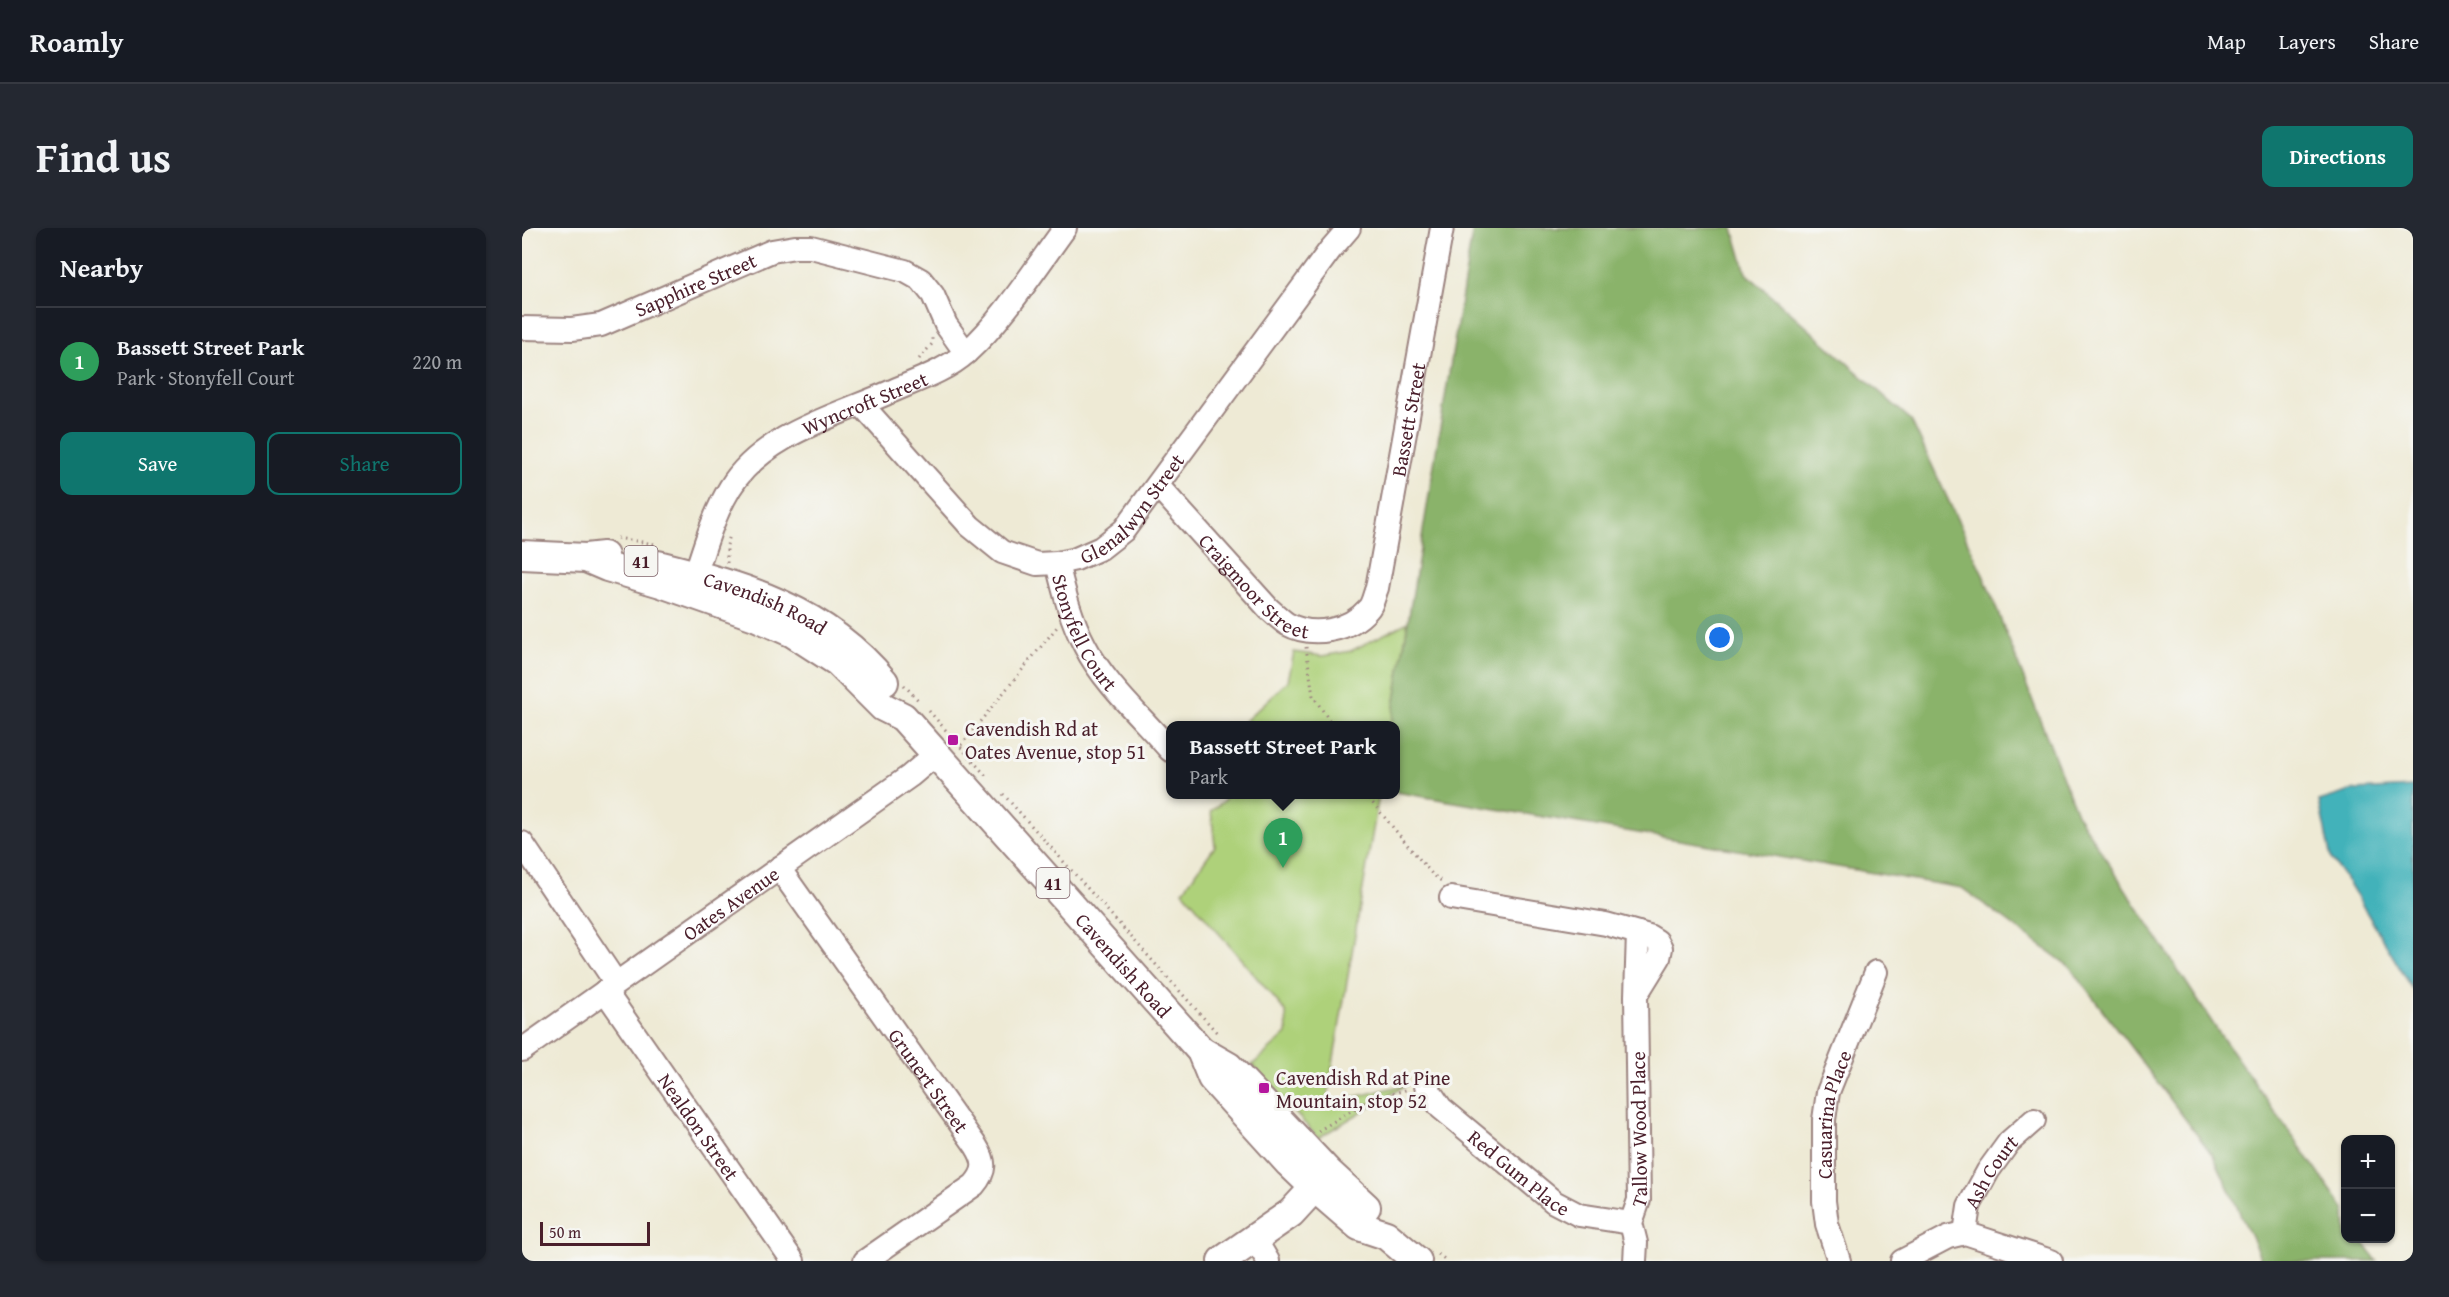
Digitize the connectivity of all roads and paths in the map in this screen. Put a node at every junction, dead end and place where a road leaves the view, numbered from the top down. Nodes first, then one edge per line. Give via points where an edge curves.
1 (1065, 228) edge
2 (1349, 228) edge
3 (1442, 228) edge
4 (811, 238) edge
5 (522, 328) edge
6 (932, 335) dead end
7 (966, 353) junction
8 (914, 361) dead end
9 (862, 405) junction
10 (1158, 486) junction
11 (732, 527) dead end
12 (614, 538) dead end
13 (664, 546) dead end
14 (522, 555) edge
15 (1057, 563) junction
16 (730, 569) dead end
17 (693, 583) junction
18 (1370, 607) joint
19 (1069, 611) junction
20 (1307, 630) junction
21 (898, 679) dead end
22 (1330, 721) edge
23 (1166, 745) edge
24 (948, 750) junction
25 (991, 781) dead end
26 (999, 789) dead end
27 (1368, 799) edge
28 (522, 843) edge
29 (779, 868) junction
30 (1451, 898) joint
31 (1876, 972) dead end
32 (610, 987) junction
33 (1212, 1046) junction
34 (522, 1050) edge
35 (1426, 1086) joint
36 (2034, 1120) dead end
37 (1312, 1135) dead end
38 (1321, 1180) junction
39 (1631, 1223) junction
40 (1965, 1233) junction
41 (1262, 1250) edge
42 (1423, 1254) edge
43 (793, 1261) edge
44 (865, 1261) edge
45 (1222, 1261) edge
46 (1447, 1261) edge
47 (1635, 1261) edge
48 (1839, 1261) edge
49 (1902, 1261) edge
50 (2051, 1261) edge

1 - 7 street, Wyncroft Street
2 - 10 street, Glenalwyn Street
3 - 18 street, Bassett Street via 1377,588
4 - 5 street, Sapphire Street via 795,247 772,251 601,326
4 - 7 street, Sapphire Street via 921,280
6 - 8 path via 932,344
7 - 9 street, Wyncroft Street
9 - 15 street, Glenalwyn Street via 970,526 1002,552 1036,564
9 - 17 street, Wyncroft Street via 778,442 745,468 724,498
10 - 15 street, Glenalwyn Street via 1124,530 1101,548
10 - 20 street, Craigmoor Street via 1269,609 1287,624
11 - 16 path via 725,560
12 - 13 path
14 - 17 main road, Cavendish Road / 41 via 623,557
15 - 19 street, Stonyfell Court
17 - 24 main road, Cavendish Road / 41 via 775,601 808,616 853,649 894,694 903,717
18 - 20 street, Craigmoor Street via 1356,621 1331,631
19 - 23 street, Stonyfell Court via 1099,669
19 - 24 path via 968,739
20 - 22 path via 1305,653 1313,696
21 - 24 path
24 - 25 path
24 - 29 street, Oates Avenue
24 - 33 main road, Cavendish Road / 41
26 - 33 path
27 - 30 path via 1432,874 1443,881
28 - 32 street, Nealdon Street
29 - 32 street, Oates Avenue
29 - 44 street, Grunert Street via 976,1146 985,1167 974,1185
30 - 39 street, Tallow Wood Place via 1606,924 1657,941 1661,948 1636,996 1639,1200
31 - 48 street, Casuarina Place via 1828,1092 1824,1119 1824,1201
32 - 34 street, Oates Avenue
32 - 43 street, Nealdon Street
33 - 38 main road, Cavendish Road / 41
35 - 37 path via 1379,1096
35 - 39 street, Red Gum Place via 1442,1108 1554,1202 1579,1215
36 - 40 street, Ash Court via 2009,1142 1988,1171 1969,1206
38 - 41 main road
38 - 42 main road, Cavendish Road / 41 via 1359,1226
39 - 47 street, Tallow Wood Place
40 - 49 street via 1948,1237
40 - 50 street
41 - 45 main road
42 - 46 path

